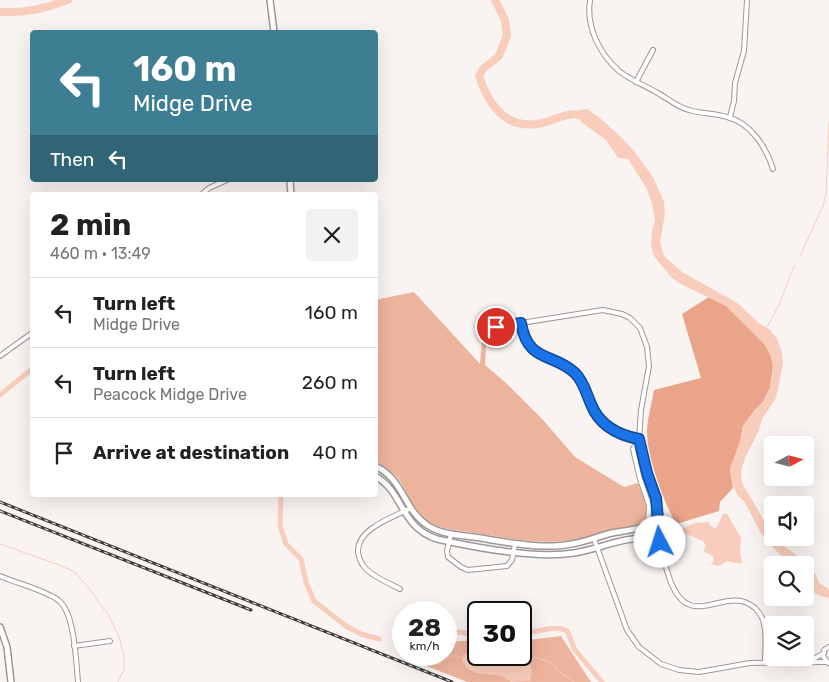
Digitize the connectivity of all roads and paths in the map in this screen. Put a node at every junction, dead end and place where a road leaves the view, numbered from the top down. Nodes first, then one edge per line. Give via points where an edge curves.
1 (270, 0) edge
2 (590, 0) edge
3 (747, 0) edge
4 (274, 30) edge
5 (653, 50) dead end
6 (636, 82) junction
7 (730, 117) junction
8 (773, 169) dead end
9 (222, 182) edge
10 (204, 192) edge
11 (521, 323) junction
12 (486, 324) dead end
13 (30, 334) edge
14 (0, 356) edge
15 (639, 439) junction
16 (378, 468) edge
17 (378, 478) edge
18 (411, 508) junction
19 (404, 512) junction
20 (660, 523) junction
21 (646, 525) junction
22 (451, 534) junction
23 (661, 536) junction
24 (650, 538) junction
25 (594, 539) junction
26 (449, 542) junction
27 (516, 544) junction
28 (597, 547) junction
29 (661, 551) junction
30 (514, 552) junction
31 (0, 576) edge
32 (400, 589) dead end
33 (764, 624) edge
34 (0, 627) edge
35 (110, 641) dead end
36 (74, 646) junction
37 (829, 647) edge
38 (824, 653) junction
39 (814, 659) edge
40 (814, 661) edge
41 (764, 662) edge
42 (828, 662) edge
43 (12, 682) edge
44 (78, 682) edge

1 - 4 street
2 - 6 street via 588,10 592,34 609,60
3 - 7 street via 744,51
5 - 6 street
6 - 7 street via 690,111
7 - 8 street via 750,130 763,145
9 - 10 street
11 - 12 street via 496,327
11 - 15 street via 524,337 534,350 565,365 579,378 601,421 617,432
11 - 15 street via 603,310 618,312 633,321 644,336 649,359
13 - 14 street
15 - 20 street
15 - 21 street via 633,449 649,505
16 - 18 street via 392,478
17 - 19 street via 392,490
18 - 19 street
18 - 22 street via 429,527
19 - 26 street via 421,532
19 - 32 street via 369,530 358,548 366,569
20 - 21 street via 655,521
20 - 23 street
21 - 24 street via 645,532
21 - 25 street
22 - 26 street
22 - 27 street
23 - 24 street
23 - 29 street
24 - 28 street
24 - 29 street
25 - 27 street via 563,546
25 - 28 street
26 - 30 street
26 - 30 street via 448,557 468,570 507,566
27 - 30 street
28 - 30 street via 558,555
28 - 41 street via 627,630 639,647 656,661 692,672
29 - 33 street via 674,590 683,601 702,607 737,600 745,602 756,609
31 - 36 street via 60,602 69,616
34 - 43 street via 7,647
35 - 36 street
36 - 44 street
37 - 38 street
38 - 39 street
38 - 42 street
40 - 42 street

